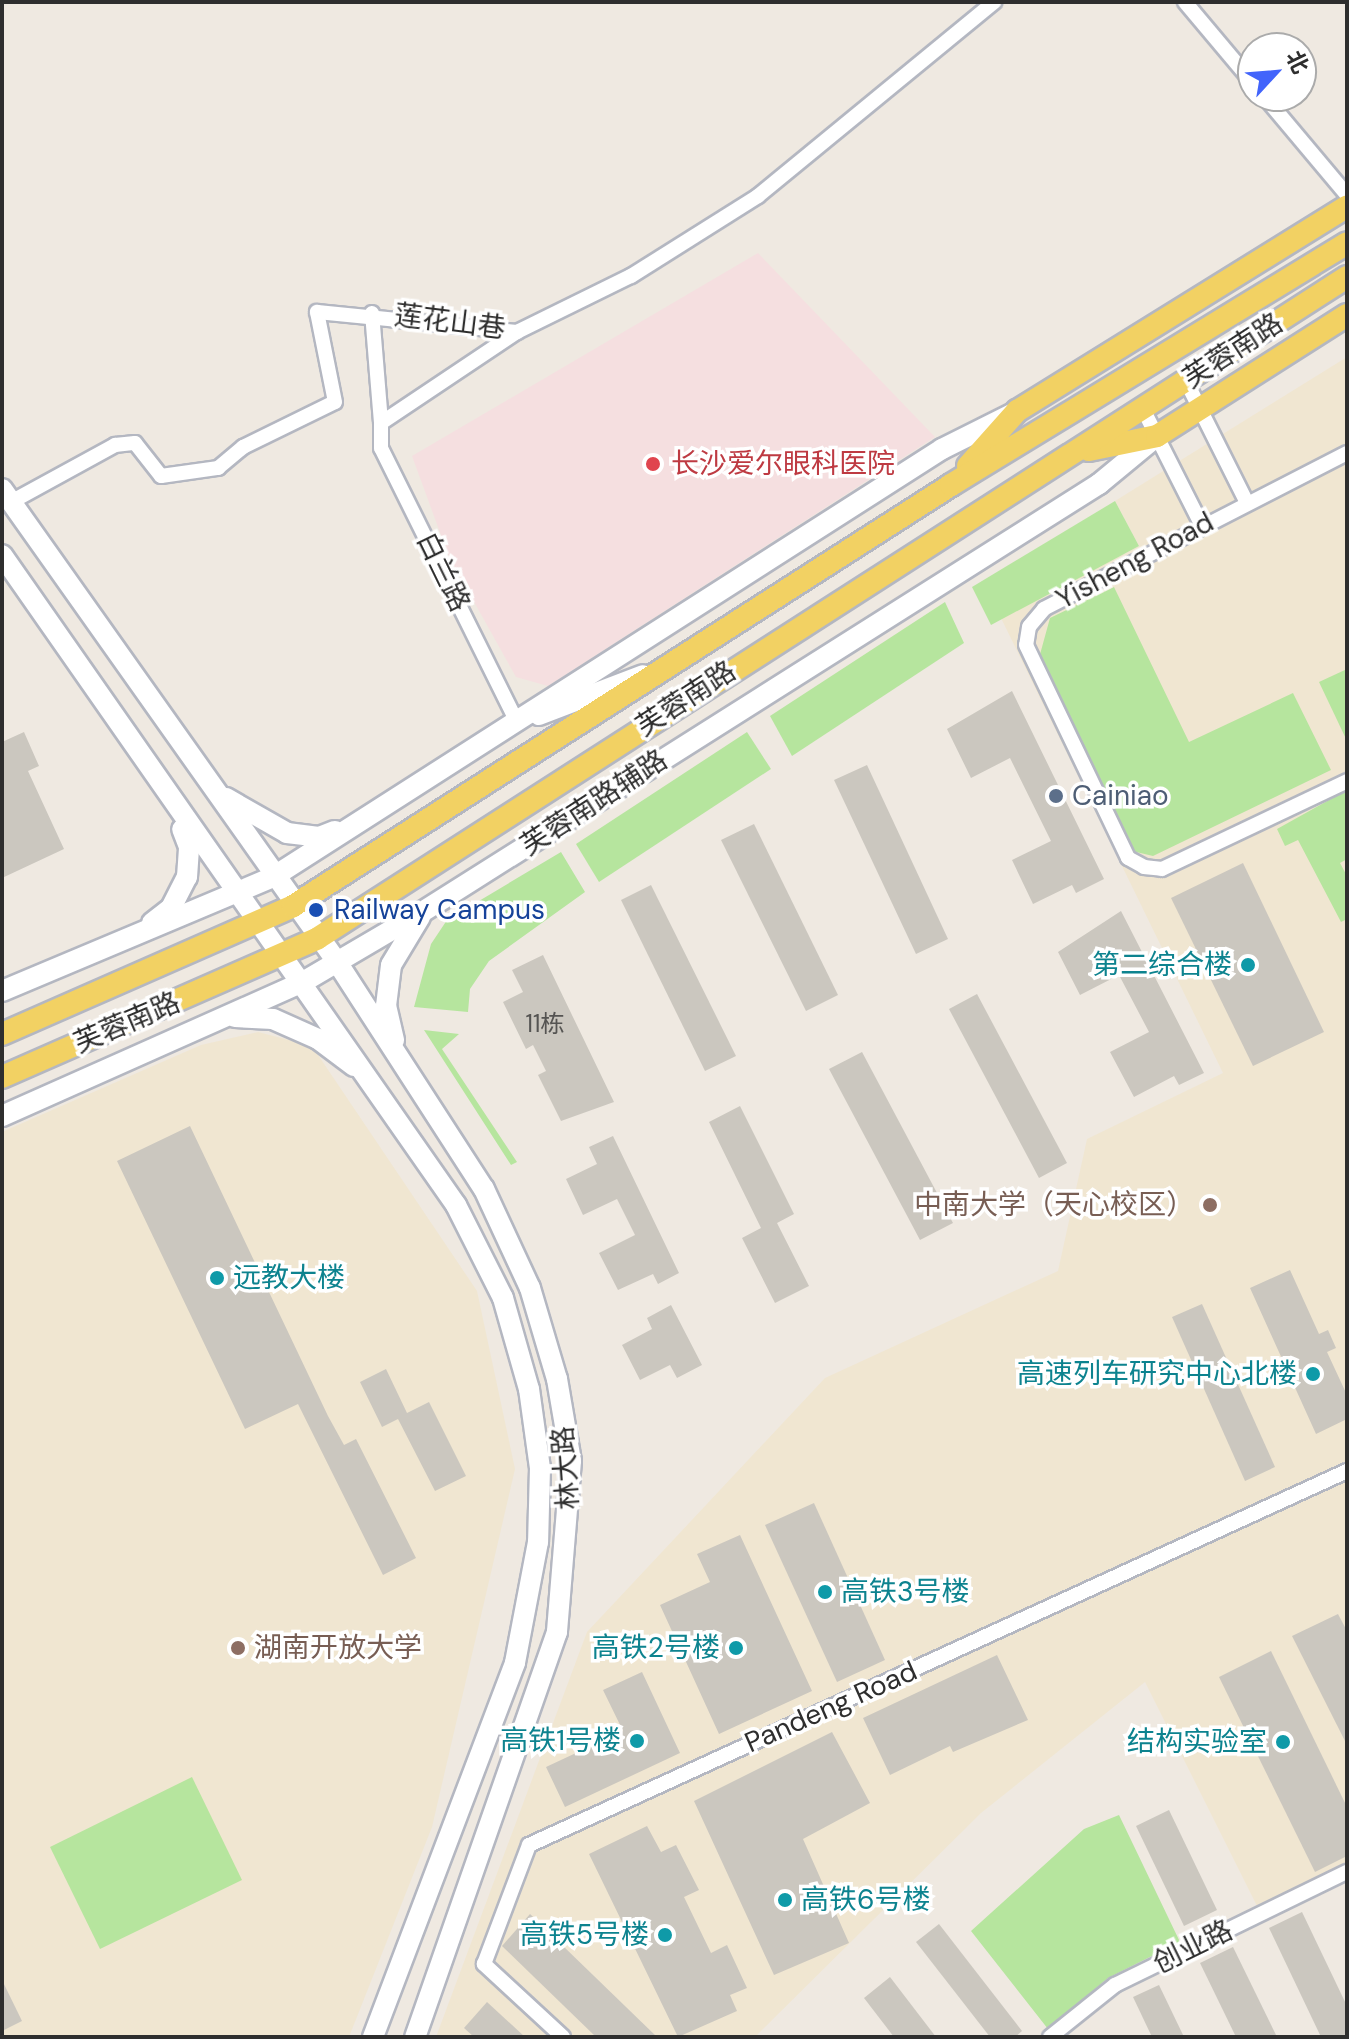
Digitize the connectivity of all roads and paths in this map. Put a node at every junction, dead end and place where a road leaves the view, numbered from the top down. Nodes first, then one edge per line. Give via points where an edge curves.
1 (994, 2) edge
2 (1185, 2) edge
3 (1237, 64) edge
4 (1277, 112) edge
5 (1347, 195) edge
6 (1347, 206) edge
7 (1347, 243) edge
8 (1347, 277) edge
9 (372, 313) junction
10 (1347, 315) edge
11 (517, 332) junction
12 (1186, 381) junction
13 (1200, 408) junction
14 (1143, 409) junction
15 (1017, 411) junction
16 (381, 423) junction
17 (1157, 436) junction
18 (1076, 452) junction
19 (1347, 453) edge
20 (951, 485) junction
21 (6, 495) edge
22 (1247, 503) junction
23 (1202, 526) junction
24 (2, 555) edge
25 (673, 663) junction
26 (516, 720) junction
27 (498, 731) junction
28 (1347, 781) edge
29 (215, 790) junction
30 (174, 807) junction
31 (354, 824) junction
32 (273, 877) junction
33 (234, 894) junction
34 (293, 906) junction
35 (425, 910) junction
36 (256, 926) junction
37 (140, 933) junction
38 (318, 938) junction
39 (281, 957) junction
40 (337, 962) junction
41 (303, 982) junction
42 (2, 991) edge
43 (231, 1016) junction
44 (2, 1034) edge
45 (397, 1055) junction
46 (368, 1076) junction
47 (2, 1077) edge
48 (2, 1116) edge
49 (1347, 1471) edge
50 (1347, 1872) edge
51 (373, 2037) edge
52 (415, 2037) edge
53 (563, 2037) edge
54 (1050, 2037) edge

1 - 11 street, 莲花山巷 via 758,196 631,276
2 - 3 street
4 - 5 street
6 - 15 main road
7 - 20 main road, 芙蓉南路
8 - 12 main road, 芙蓉南路
9 - 11 street, 莲花山巷
9 - 16 street, 白兰路
9 - 21 street, 莲花山巷 via 317,312 335,402 243,447 218,468 161,476 135,443 115,445
10 - 13 main road
11 - 16 street
12 - 13 street
12 - 14 main road, 芙蓉南路
13 - 17 main road
13 - 22 street
14 - 17 street
14 - 18 main road, 芙蓉南路
15 - 20 main road
15 - 26 main road via 942,449
16 - 26 street, 白兰路 via 381,448
17 - 18 main road
17 - 23 street
17 - 35 main road, 芙蓉南路辅路 via 1099,484
18 - 38 main road, 芙蓉南路
19 - 22 street, Yisheng Road
20 - 25 main road, 芙蓉南路
21 - 29 main road, 林大路
22 - 23 street, Yisheng Road
23 - 28 street, Yisheng Road via 1044,609 1029,627 1026,645 1128,858 1162,869
24 - 30 main road
25 - 27 main road
25 - 34 main road, 芙蓉南路
26 - 27 main road
27 - 31 main road
29 - 31 main road via 287,833 319,837
29 - 32 main road, 林大路
30 - 33 main road
30 - 37 main road via 189,847 187,877 171,908
31 - 32 main road
32 - 33 main road
32 - 34 main road, 林大路
33 - 36 main road
33 - 37 main road
34 - 36 main road, 芙蓉南路
34 - 38 main road, 林大路
35 - 40 main road, 芙蓉南路辅路
35 - 45 main road via 391,965 386,1006
36 - 39 main road
36 - 44 main road, 芙蓉南路
37 - 42 main road
38 - 39 main road, 芙蓉南路
38 - 40 main road, 林大路
39 - 41 main road
39 - 47 main road, 芙蓉南路
40 - 41 main road, 芙蓉南路辅路
40 - 45 main road, 林大路
41 - 43 main road, 芙蓉南路辅路
41 - 46 main road
43 - 46 main road via 273,1019 318,1039
43 - 48 main road, 芙蓉南路辅路
45 - 52 main road, 林大路 via 508,1234 557,1379 571,1461 557,1632
46 - 51 main road via 483,1249 529,1389 540,1468 538,1542 515,1663
49 - 53 street, Pandeng Road via 529,1845 484,1964
50 - 54 street, 创业路 via 1115,1985

